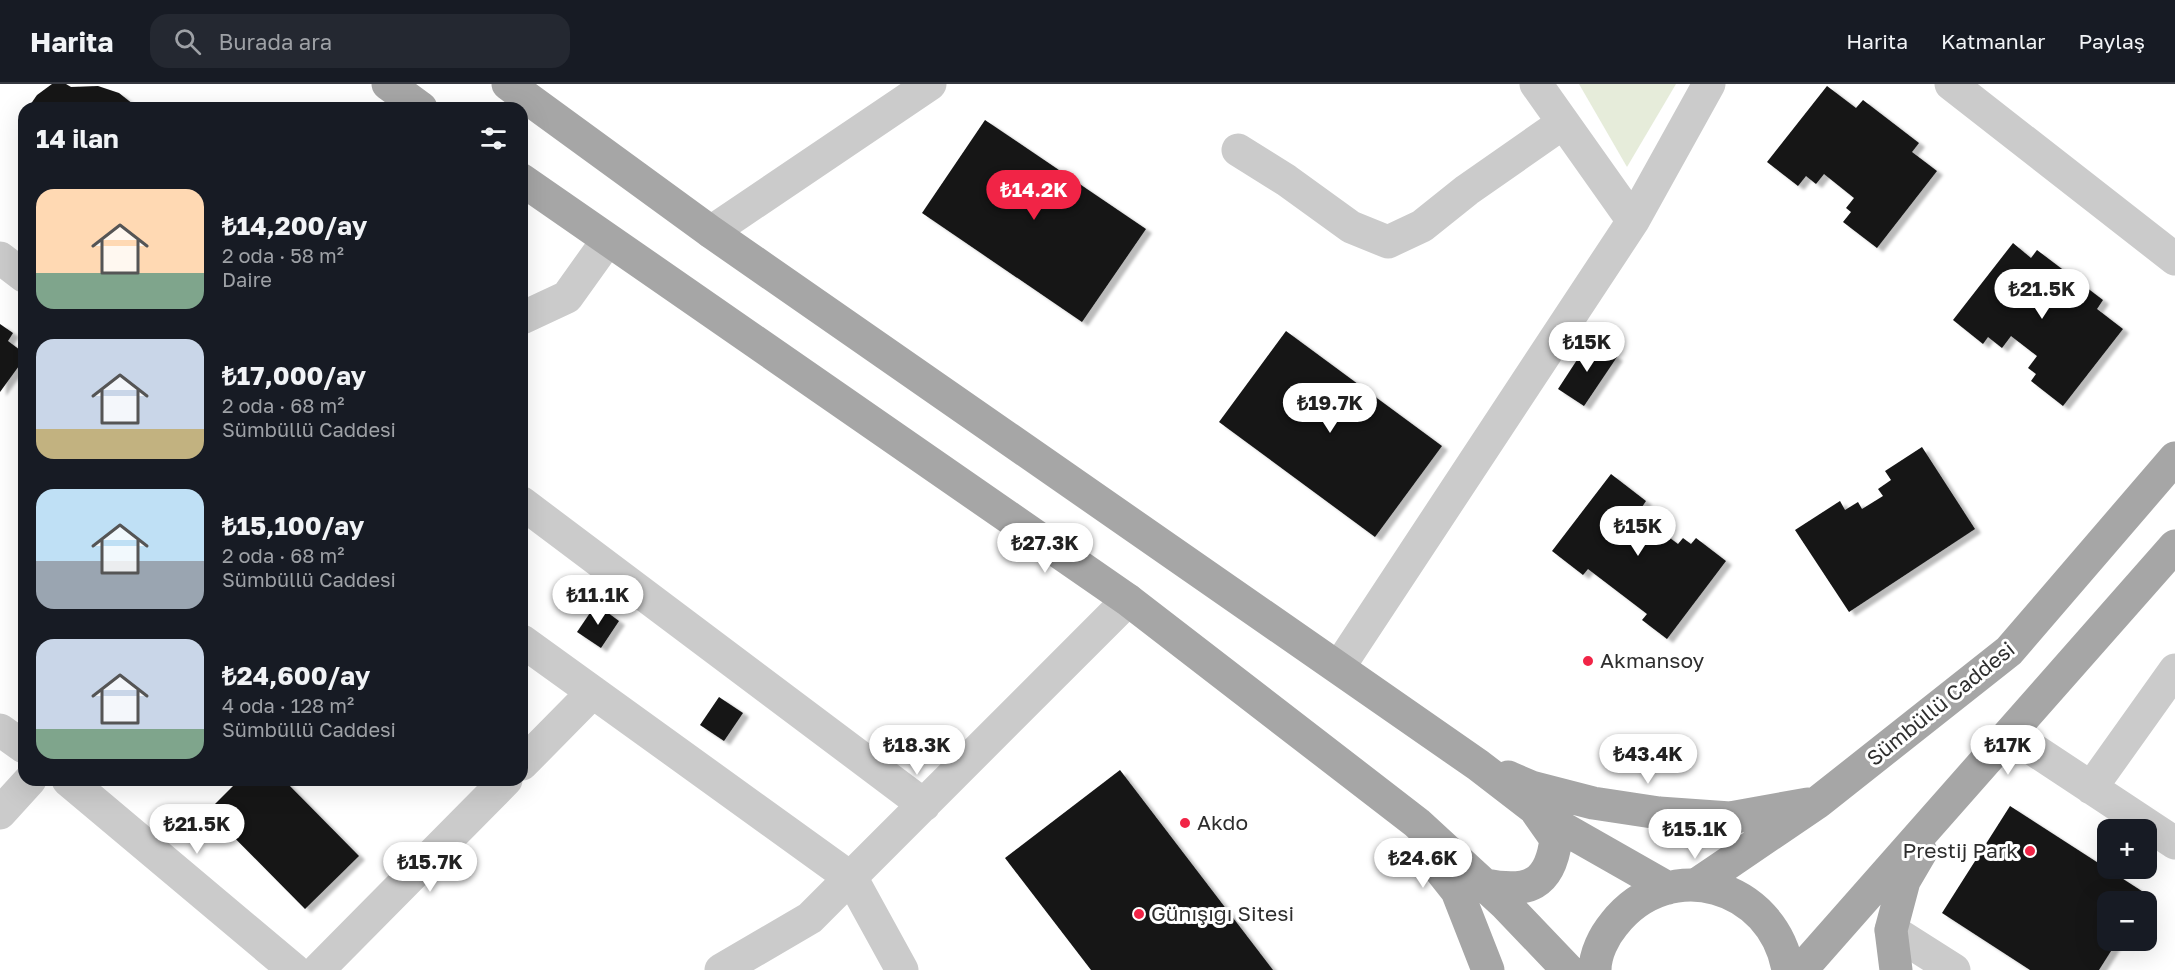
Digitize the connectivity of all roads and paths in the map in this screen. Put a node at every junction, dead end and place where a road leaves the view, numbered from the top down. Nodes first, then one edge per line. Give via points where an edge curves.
1 (388, 84) edge
2 (507, 84) edge
3 (930, 84) edge
4 (1536, 84) edge
5 (1708, 84) edge
6 (1951, 84) edge
7 (413, 102) edge
8 (1563, 123) junction
9 (1238, 150) dead end
10 (528, 184) edge
11 (1633, 221) junction
12 (711, 231) junction
13 (607, 241) junction
14 (0, 258) edge
15 (2175, 259) edge
16 (18, 272) edge
17 (528, 315) edge
18 (2175, 458) edge
19 (528, 508) edge
20 (2175, 546) edge
21 (1128, 600) junction
22 (528, 645) edge
23 (1339, 667) junction
24 (2175, 670) edge
25 (593, 692) junction
26 (0, 730) edge
27 (2010, 734) junction
28 (18, 743) edge
29 (528, 758) edge
30 (1478, 765) junction
31 (25, 786) edge
32 (75, 786) edge
33 (500, 786) edge
34 (2091, 788) junction
35 (1383, 797) junction
36 (1952, 801) junction
37 (1818, 802) junction
38 (924, 805) junction
39 (1536, 810) junction
40 (0, 813) edge
41 (2175, 843) edge
42 (852, 879) junction
43 (1485, 885) junction
44 (1682, 887) junction
45 (1891, 930) junction
46 (294, 970) edge
47 (318, 970) edge
48 (721, 970) edge
49 (902, 970) edge
50 (1488, 970) edge
51 (1568, 970) edge
52 (1595, 970) edge
53 (1788, 970) edge
54 (1801, 970) edge
55 (1896, 970) edge
56 (1954, 970) edge

1 - 7 main road
2 - 12 main road
3 - 12 street
4 - 8 street
5 - 11 street
6 - 15 street
8 - 9 street via 1422,226 1388,242 1351,227
8 - 11 street
10 - 13 main road
11 - 23 street
12 - 23 main road
13 - 17 street via 567,297
13 - 21 main road
14 - 16 street
18 - 37 main road, Sümbüllü Caddesi via 2009,651
19 - 38 street
20 - 27 main road
21 - 35 main road
21 - 38 street
22 - 25 street
23 - 30 main road
24 - 34 street
25 - 29 street
25 - 42 street
26 - 28 street
27 - 34 street
27 - 36 main road
30 - 37 main road via 1593,803 1659,813 1730,818
30 - 39 main road
31 - 40 street
32 - 46 street
33 - 47 street
34 - 41 street
35 - 43 main road
35 - 50 main road via 1457,891
36 - 45 main road via 1904,881
36 - 54 main road
37 - 44 main road, Sümbüllü Caddesi
38 - 42 street
39 - 43 main road via 1556,839 1548,870 1538,882 1525,888 1510,890
39 - 44 main road via 1552,822
42 - 48 street via 810,918
42 - 49 street
43 - 51 main road
44 - 52 main road, Sümbüllü Caddesi via 1652,893 1625,910 1605,936
44 - 53 main road via 1715,887 1745,900 1769,922 1784,951
45 - 55 main road
45 - 56 street

